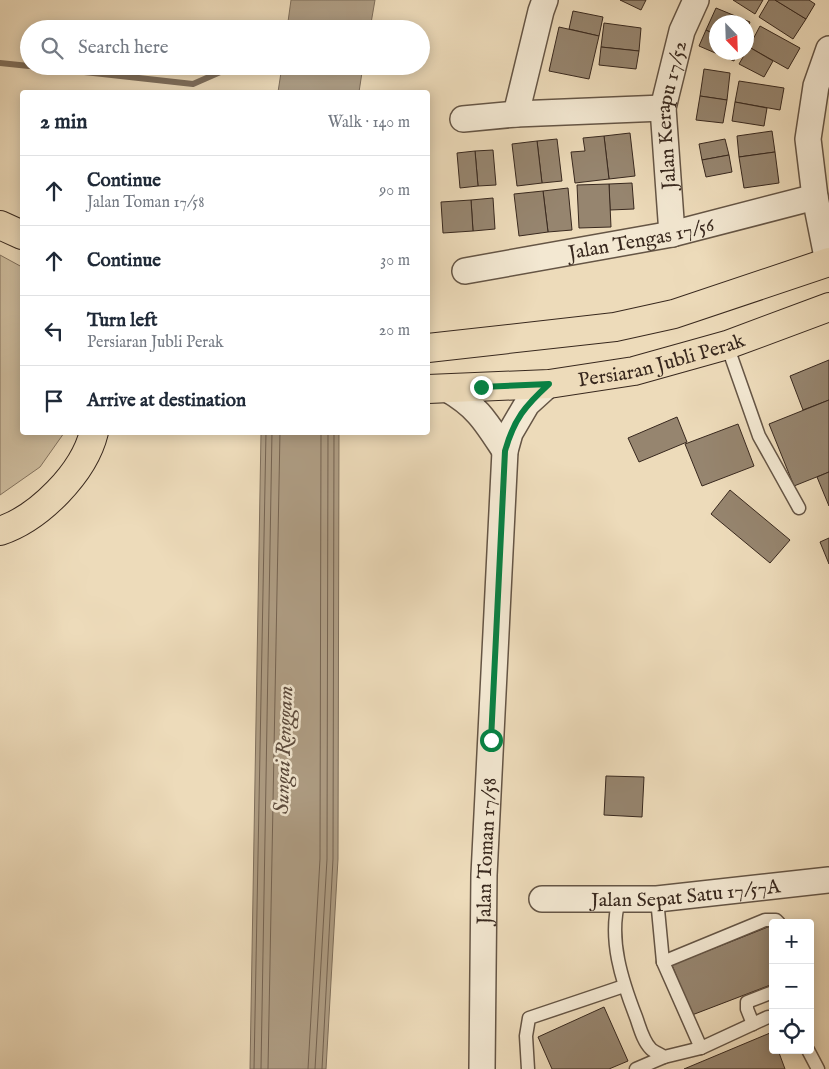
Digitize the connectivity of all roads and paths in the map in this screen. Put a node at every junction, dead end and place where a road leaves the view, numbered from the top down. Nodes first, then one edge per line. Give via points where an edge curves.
1 (545, 0) edge
2 (696, 0) edge
3 (829, 48) edge
4 (663, 108) junction
5 (516, 114) junction
6 (463, 119) dead end
7 (815, 197) junction
8 (0, 225) edge
9 (20, 234) edge
10 (672, 234) junction
11 (829, 262) edge
12 (465, 271) dead end
13 (829, 307) edge
14 (727, 345) junction
15 (430, 347) edge
16 (549, 384) junction
17 (437, 389) edge
18 (99, 436) edge
19 (505, 451) junction
20 (45, 505) junction
21 (799, 508) dead end
22 (0, 530) edge
23 (0, 545) edge
24 (829, 880) edge
25 (542, 899) dead end
26 (657, 899) junction
27 (620, 900) junction
28 (769, 920) edge
29 (663, 962) junction
30 (624, 986) junction
31 (769, 994) edge
32 (769, 1017) edge
33 (753, 1024) junction
34 (701, 1048) junction
35 (810, 1054) edge
36 (664, 1057) junction
37 (482, 1069) edge
38 (528, 1069) edge
39 (636, 1069) edge
40 (818, 1069) edge

1 - 5 street
2 - 4 street, Jalan Kerapu 17/52 via 682,30
3 - 7 street via 816,86 808,138
4 - 5 street
4 - 10 street, Jalan Kerapu 17/52
5 - 6 street
7 - 10 street, Jalan Tengas 17/56
7 - 11 street
8 - 9 main road
10 - 12 street, Jalan Tengas 17/56
11 - 15 main road, Persiaran Jubli Perak via 674,314 615,327
13 - 14 main road, Persiaran Jubli Perak
14 - 16 main road, Persiaran Jubli Perak via 634,372
14 - 21 lane via 759,436
16 - 17 main road, Persiaran Jubli Perak
16 - 19 street, Jalan Toman 17/58 via 528,404 510,433
17 - 19 street via 465,399 481,415
18 - 20 main road via 72,477
19 - 37 street, Jalan Toman 17/58 via 484,875
20 - 22 main road via 9,528
20 - 23 main road
24 - 26 street, Jalan Sepat Satu 17/57A
25 - 27 street, Jalan Sepat Satu 17/57A
26 - 27 street, Jalan Sepat Satu 17/57A
26 - 29 lane
27 - 30 lane via 616,912 615,941
28 - 29 lane
29 - 34 lane
30 - 36 lane via 644,1039
30 - 38 lane via 530,1018 526,1036
31 - 33 lane via 747,1002
32 - 33 lane
33 - 34 lane
34 - 36 lane
35 - 40 lane
36 - 39 lane

